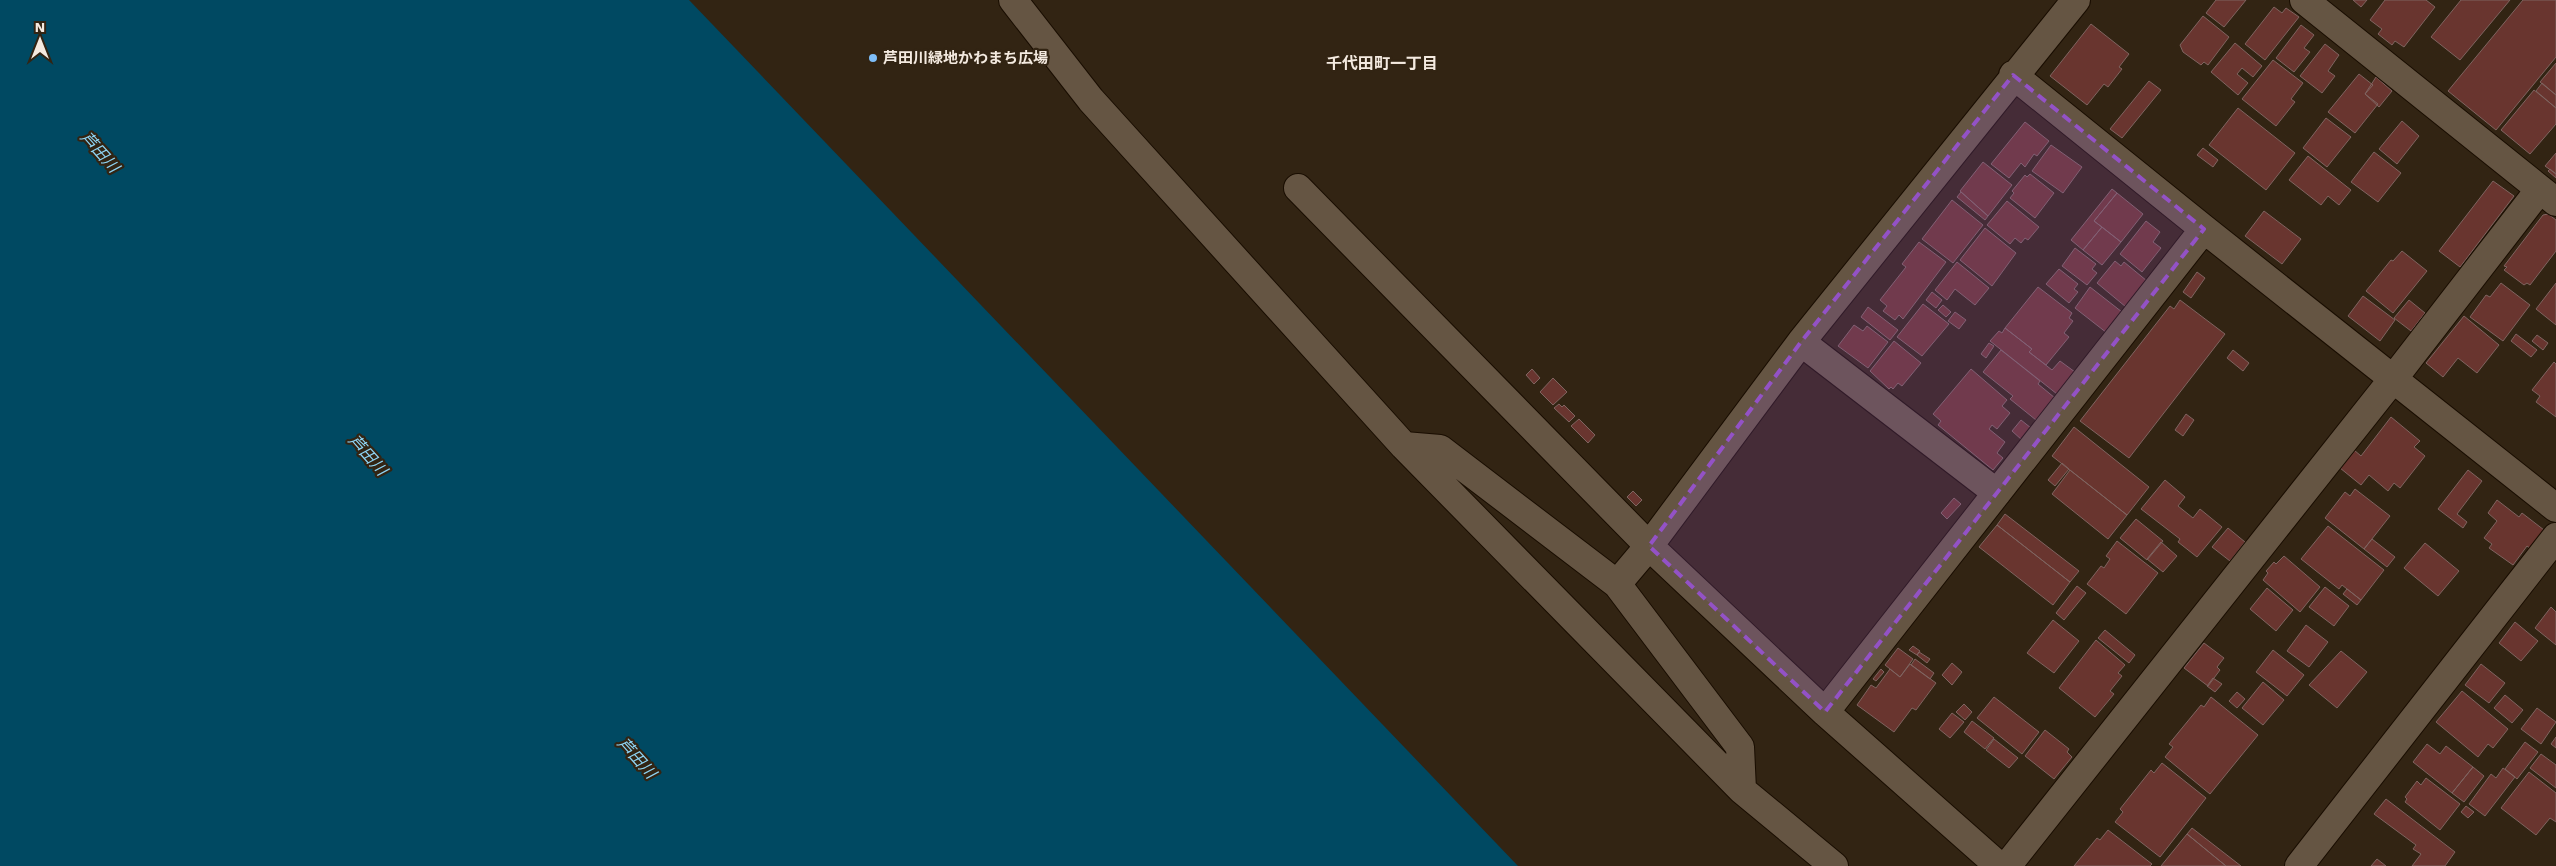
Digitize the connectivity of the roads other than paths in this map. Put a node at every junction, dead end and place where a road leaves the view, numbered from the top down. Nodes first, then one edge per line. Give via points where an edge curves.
1 (1013, 0) edge
2 (2076, 0) edge
3 (2304, 0) edge
4 (2013, 75) junction
5 (1298, 188) dead end
6 (2548, 195) edge
7 (2204, 229) junction
8 (1801, 342) junction
9 (2393, 379) junction
10 (1404, 446) junction
11 (1997, 493) junction
12 (2556, 508) edge
13 (2556, 537) edge
14 (1649, 546) junction
15 (1617, 584) junction
16 (1825, 712) junction
17 (1742, 790) junction
18 (1834, 866) edge
19 (1999, 866) edge
20 (2007, 866) edge
21 (2299, 866) edge

1 - 10 street via 1091,100
2 - 4 street
3 - 6 street
4 - 7 street
4 - 8 street
5 - 14 street
6 - 9 street
7 - 9 street
7 - 11 street
8 - 11 street
8 - 14 street
9 - 12 street
9 - 20 street
10 - 15 street via 1440,449
10 - 17 street
11 - 16 street
13 - 21 street
14 - 15 street
14 - 16 street
15 - 17 street via 1740,747
16 - 19 street
17 - 18 street

